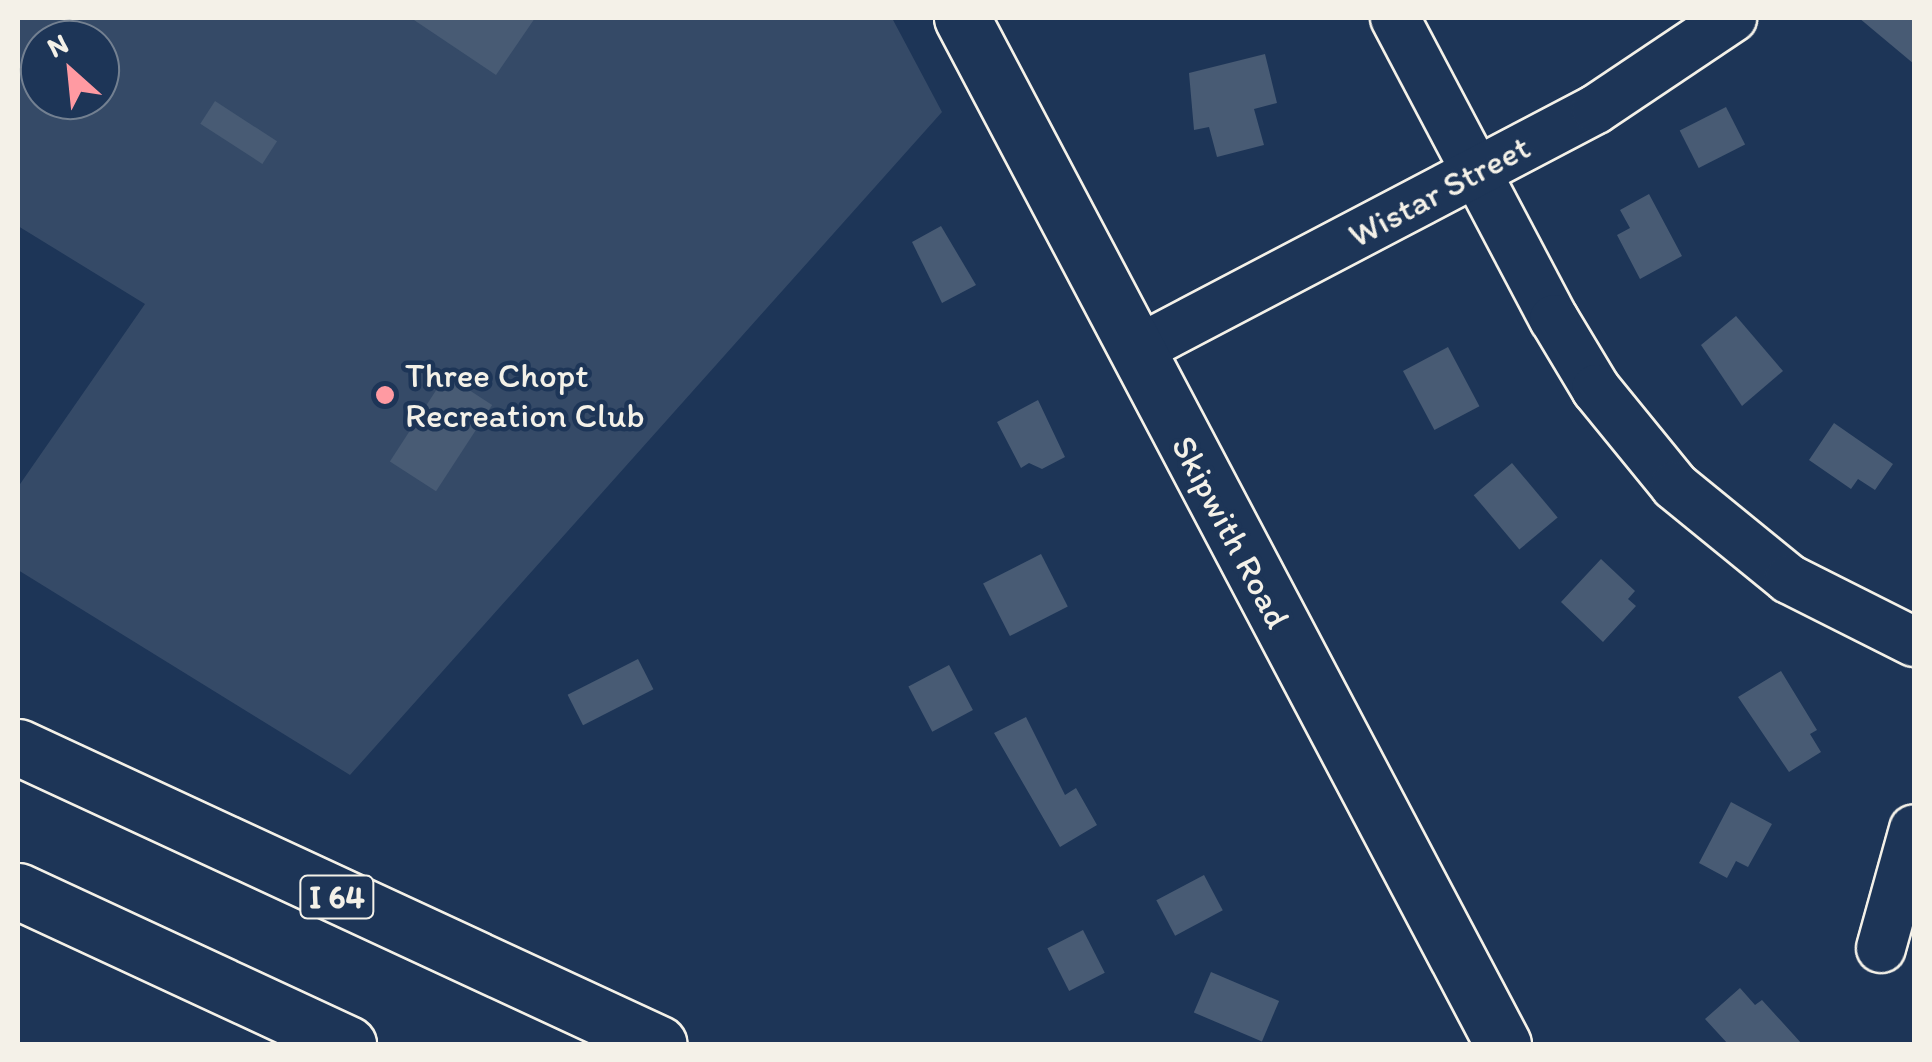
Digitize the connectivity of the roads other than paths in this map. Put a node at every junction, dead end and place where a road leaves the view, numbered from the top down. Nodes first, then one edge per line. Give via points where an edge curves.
1 (962, 18) edge
2 (1395, 18) edge
3 (1732, 18) edge
4 (1474, 173) junction
5 (1137, 350) junction
6 (1914, 642) edge
7 (18, 747) edge
8 (1914, 829) edge
9 (18, 892) edge
10 (1881, 948) dead end
11 (348, 1044) edge
12 (659, 1044) edge
13 (1503, 1044) edge

1 - 5 main road, Skipwith Road
2 - 4 street
3 - 4 street, Wistar Street via 1596,109
4 - 5 street, Wistar Street
4 - 6 street via 1596,389 1675,486 1789,579
5 - 13 main road, Skipwith Road
7 - 12 main road, I 64
8 - 10 street
9 - 11 main road

